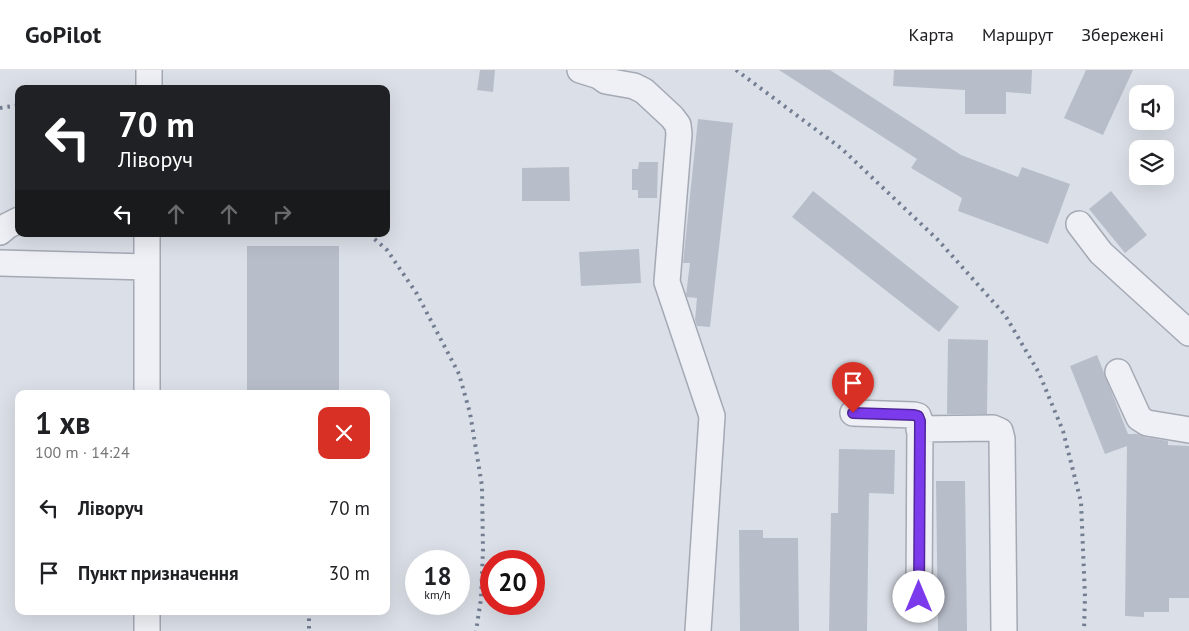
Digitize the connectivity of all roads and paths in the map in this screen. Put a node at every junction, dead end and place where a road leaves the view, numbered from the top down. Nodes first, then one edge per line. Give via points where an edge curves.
1 (149, 70) edge
2 (580, 70) edge
3 (148, 85) edge
4 (15, 222) edge
5 (1080, 224) dead end
6 (0, 232) edge
7 (147, 237) edge
8 (0, 263) edge
9 (147, 267) junction
10 (1189, 333) edge
11 (1118, 372) dead end
12 (147, 390) edge
13 (853, 413) dead end
14 (920, 429) junction
15 (1189, 430) edge
16 (919, 597) dead end
17 (147, 615) edge
18 (147, 631) edge
19 (698, 631) edge
20 (1004, 631) edge

1 - 3 lane
2 - 19 lane via 644,91 678,125 667,282 712,416
4 - 6 lane
5 - 10 lane via 1101,253
7 - 9 lane
8 - 9 lane
9 - 12 lane
11 - 15 lane via 1139,418 1147,423
13 - 14 lane via 914,415 918,416
14 - 16 lane
14 - 20 lane via 993,428 1000,431
17 - 18 lane

